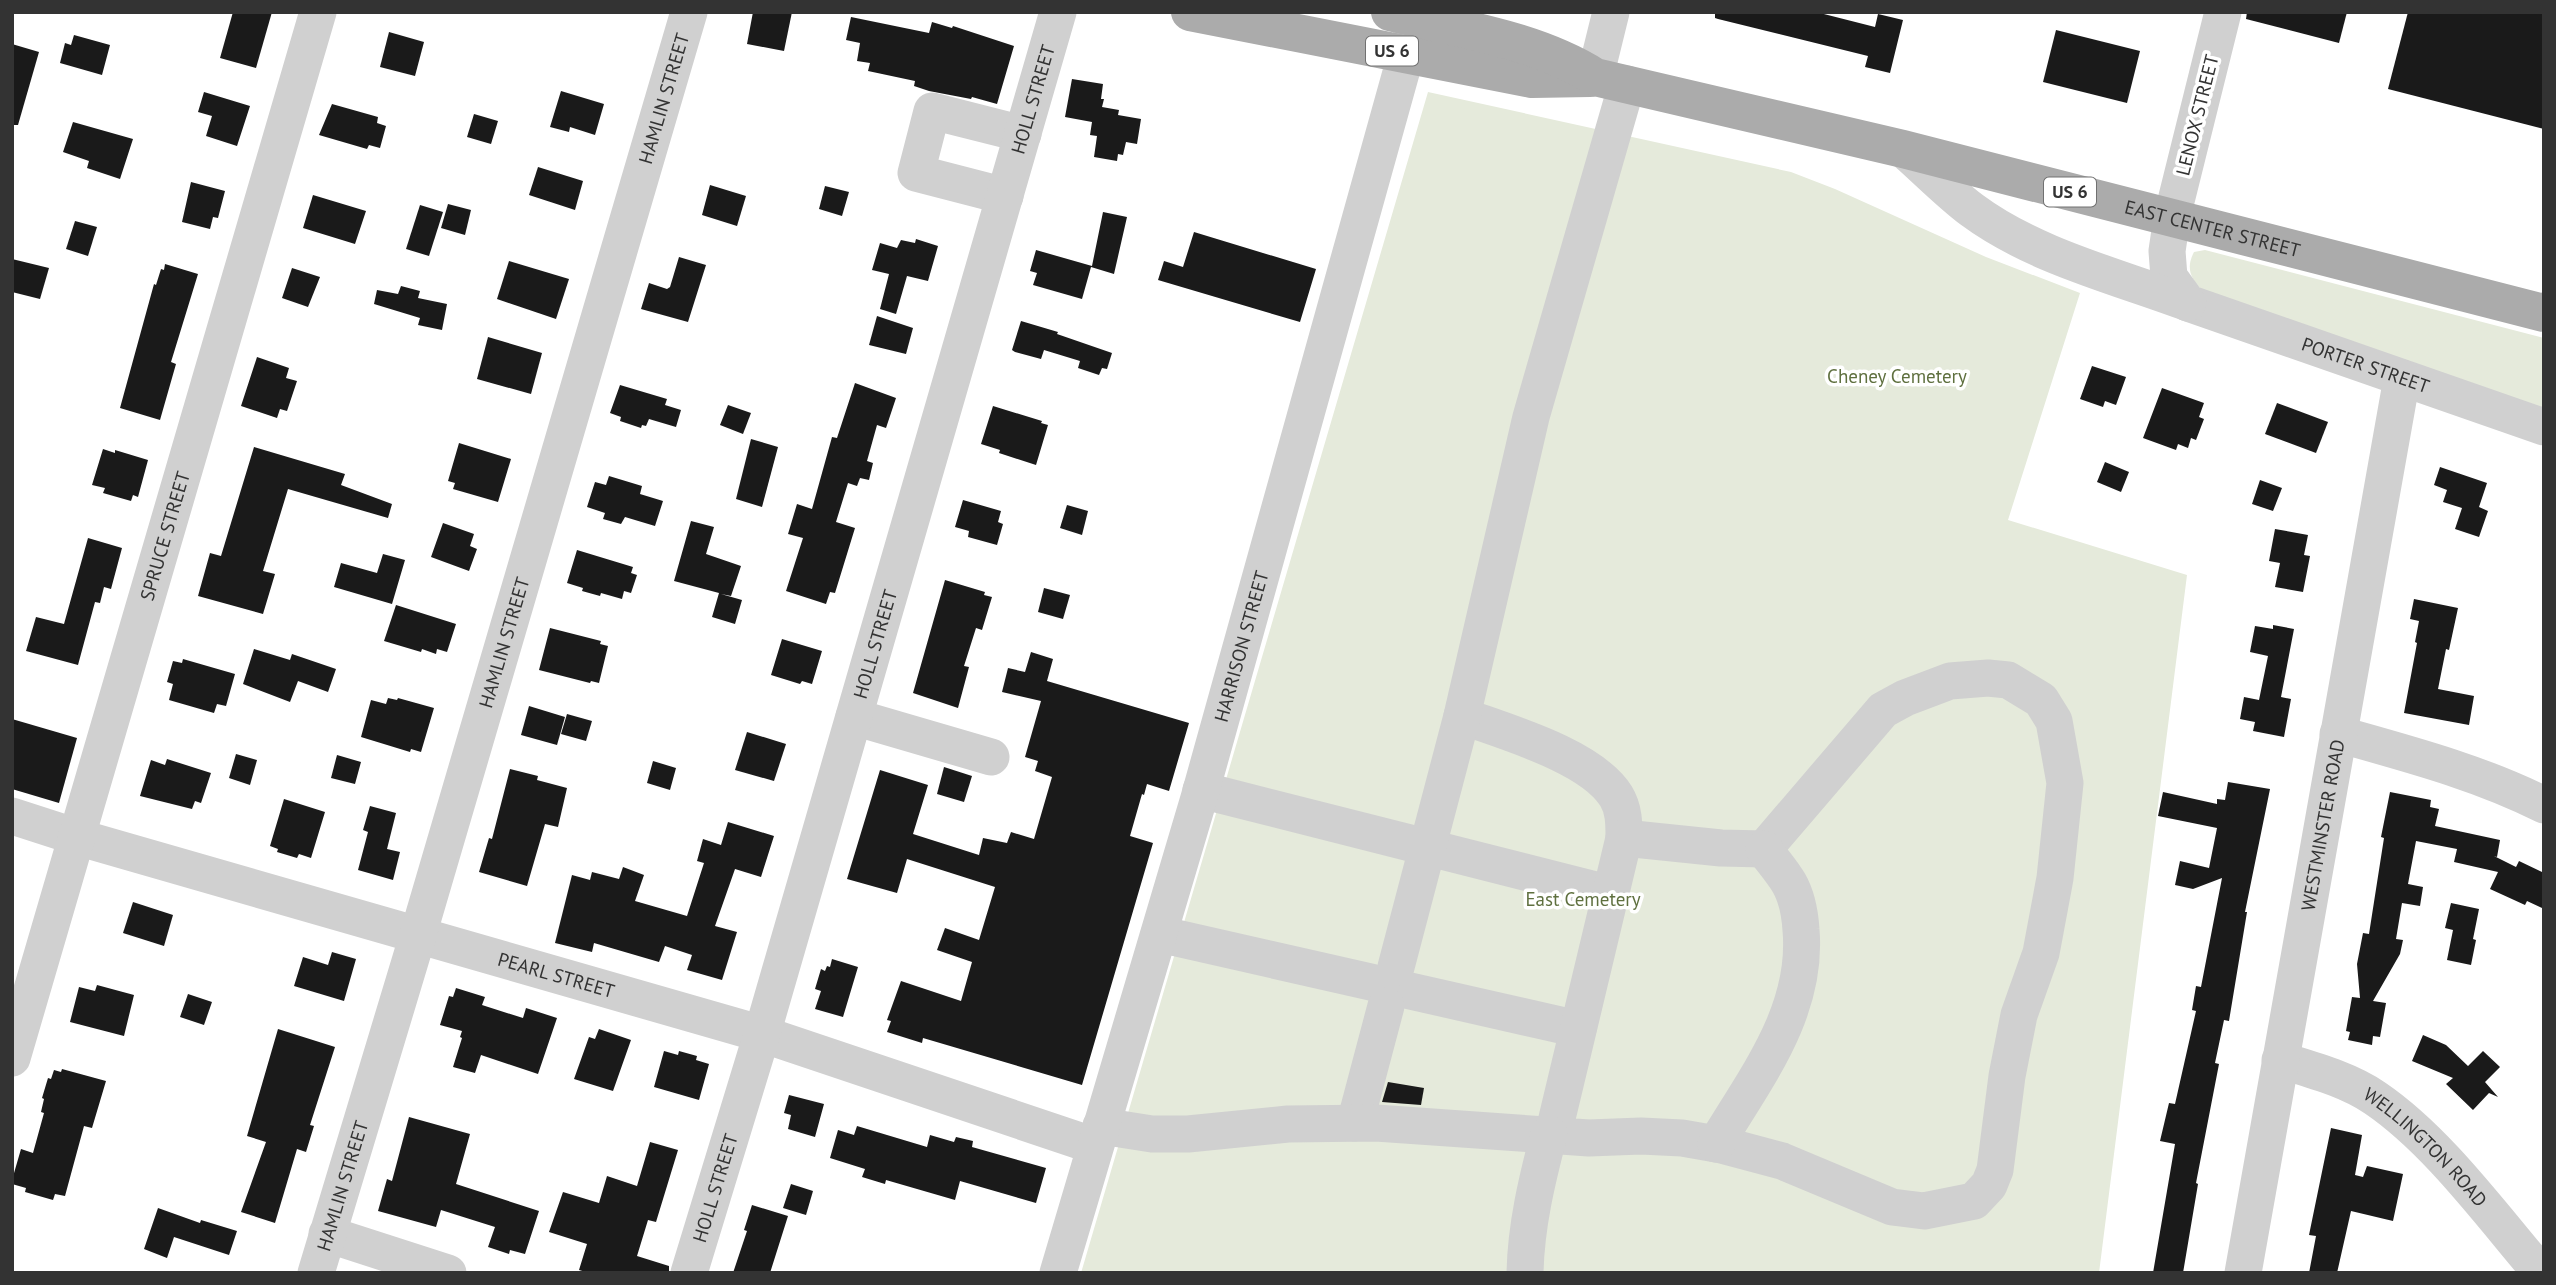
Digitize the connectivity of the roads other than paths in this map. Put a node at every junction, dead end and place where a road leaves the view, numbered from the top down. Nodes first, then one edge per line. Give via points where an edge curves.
1 (318, 12) edge
2 (689, 12) edge
3 (1058, 12) edge
4 (1611, 12) edge
5 (2222, 12) edge
6 (1213, 14) edge
7 (1404, 28) edge
8 (1611, 80) junction
9 (1023, 134) junction
10 (1903, 149) junction
11 (1005, 196) junction
12 (2172, 217) junction
13 (2189, 303) junction
14 (2544, 313) edge
15 (2402, 377) junction
16 (2544, 427) edge
17 (1462, 716) junction
18 (854, 718) junction
19 (2338, 734) junction
20 (990, 757) dead end
21 (1201, 790) junction
22 (2544, 804) edge
23 (12, 816) edge
24 (77, 837) junction
25 (1624, 838) junction
26 (1428, 848) junction
27 (1764, 849) junction
28 (1611, 894) junction
29 (1159, 934) junction
30 (418, 935) junction
31 (1396, 967) dead end
32 (1387, 1006) dead end
33 (1578, 1029) junction
34 (762, 1034) junction
35 (12, 1058) edge
36 (2280, 1060) junction
37 (1356, 1123) junction
38 (1551, 1134) junction
39 (1098, 1136) junction
40 (1716, 1144) junction
41 (327, 1234) junction
42 (316, 1273) edge
43 (449, 1273) edge
44 (689, 1273) edge
45 (1058, 1273) edge
46 (1525, 1273) edge
47 (2243, 1273) edge
48 (2542, 1273) edge

1 - 24 street, SPRUCE STREET
2 - 30 street, HAMLIN STREET
3 - 9 street, HOLL STREET
4 - 8 street
5 - 12 street, LENOX STREET
6 - 7 main road, EAST CENTER STREET / US 6
7 - 8 main road, EAST CENTER STREET / US 6 via 1535,48
7 - 21 street, HARRISON STREET
8 - 10 main road, EAST CENTER STREET / US 6
8 - 17 street
9 - 11 street, HOLL STREET
9 - 11 street via 932,111 916,173
10 - 12 main road, EAST CENTER STREET / US 6
10 - 13 street, PORTER STREET via 2002,229 2039,248
11 - 18 street, HOLL STREET
12 - 13 street via 2169,277
12 - 14 main road, EAST CENTER STREET / US 6
13 - 15 street, PORTER STREET
15 - 16 street, PORTER STREET
15 - 19 street, WESTMINSTER ROAD
17 - 25 street via 1570,758 1601,778 1620,807
17 - 26 street
18 - 20 street
18 - 34 street, HOLL STREET
19 - 22 street via 2451,765
19 - 36 street, WESTMINSTER ROAD
21 - 26 street
21 - 29 street, HARRISON STREET
23 - 24 street, PEARL STREET
24 - 30 street, PEARL STREET
24 - 35 street, SPRUCE STREET
25 - 27 street
25 - 28 street
26 - 28 street
26 - 31 street
27 - 40 street via 1790,884 1800,912 1802,959 1787,1024
27 - 40 street, PEARL STREET via 1883,710 1905,698 1950,681 2008,680 2042,700 2054,721 2065,783 2055,878 2040,953 2019,1015 1989,1185 1974,1201 1946,1208 1892,1207 1782,1161
28 - 33 street
29 - 33 street
29 - 39 street, HARRISON STREET
30 - 34 street, PEARL STREET
30 - 41 street, HAMLIN STREET
32 - 37 street
33 - 38 street
34 - 39 street, PEARL STREET
34 - 44 street, HOLL STREET
36 - 47 street, WESTMINSTER ROAD
36 - 48 street, WELLINGTON ROAD via 2326,1074 2374,1097 2421,1134
37 - 38 street, PEARL STREET
37 - 39 street, PEARL STREET
38 - 40 street, PEARL STREET via 1682,1138
38 - 46 street via 1525,1240
39 - 45 street, HARRISON STREET
41 - 42 street, HAMLIN STREET
41 - 43 street

